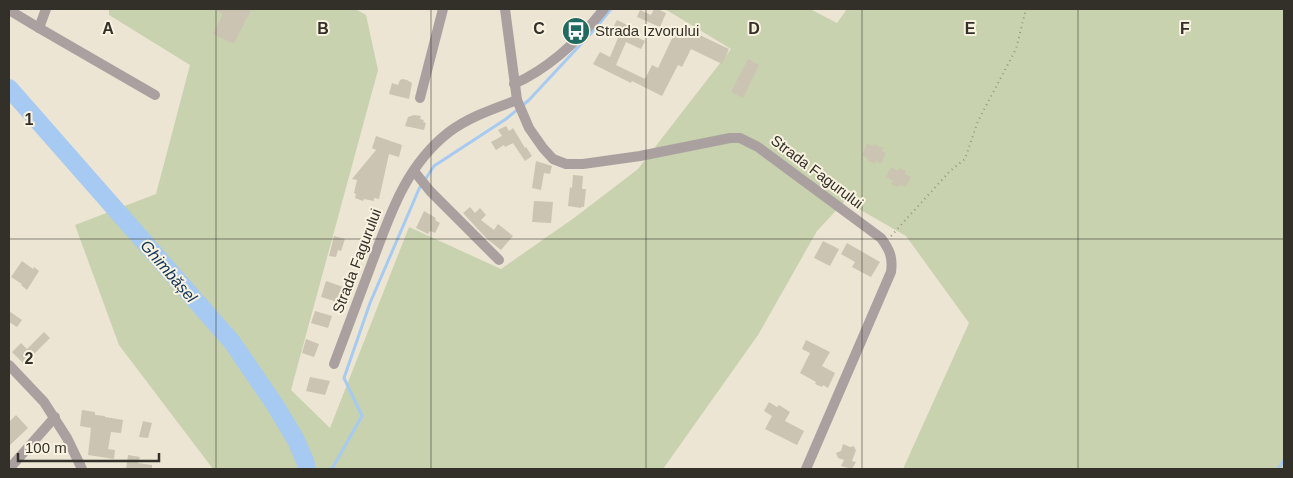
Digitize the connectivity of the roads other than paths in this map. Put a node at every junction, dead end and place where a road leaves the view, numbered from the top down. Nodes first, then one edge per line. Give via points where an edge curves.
1 (46, 9) edge
2 (443, 9) edge
3 (505, 9) edge
4 (604, 9) edge
5 (9, 10) edge
6 (39, 28) junction
7 (514, 84) junction
8 (155, 95) dead end
9 (420, 98) dead end
10 (519, 105) junction
11 (420, 179) junction
12 (499, 260) dead end
13 (334, 364) dead end
14 (9, 365) edge
15 (55, 417) junction
16 (9, 469) edge
17 (82, 469) edge
18 (806, 469) edge

1 - 6 street
2 - 9 street
3 - 7 street, Strada Fagurului
4 - 7 street via 566,49
5 - 6 street
6 - 8 street
7 - 10 street, Strada Fagurului
10 - 11 street, Strada Fagurului via 489,110 449,132 433,146
10 - 18 street, Strada Fagurului via 543,148 554,159 566,164 623,159 740,138 758,147 885,243 891,254 891,272
11 - 12 street
11 - 13 street, Strada Fagurului via 400,192
14 - 15 street
15 - 16 street
15 - 17 street

